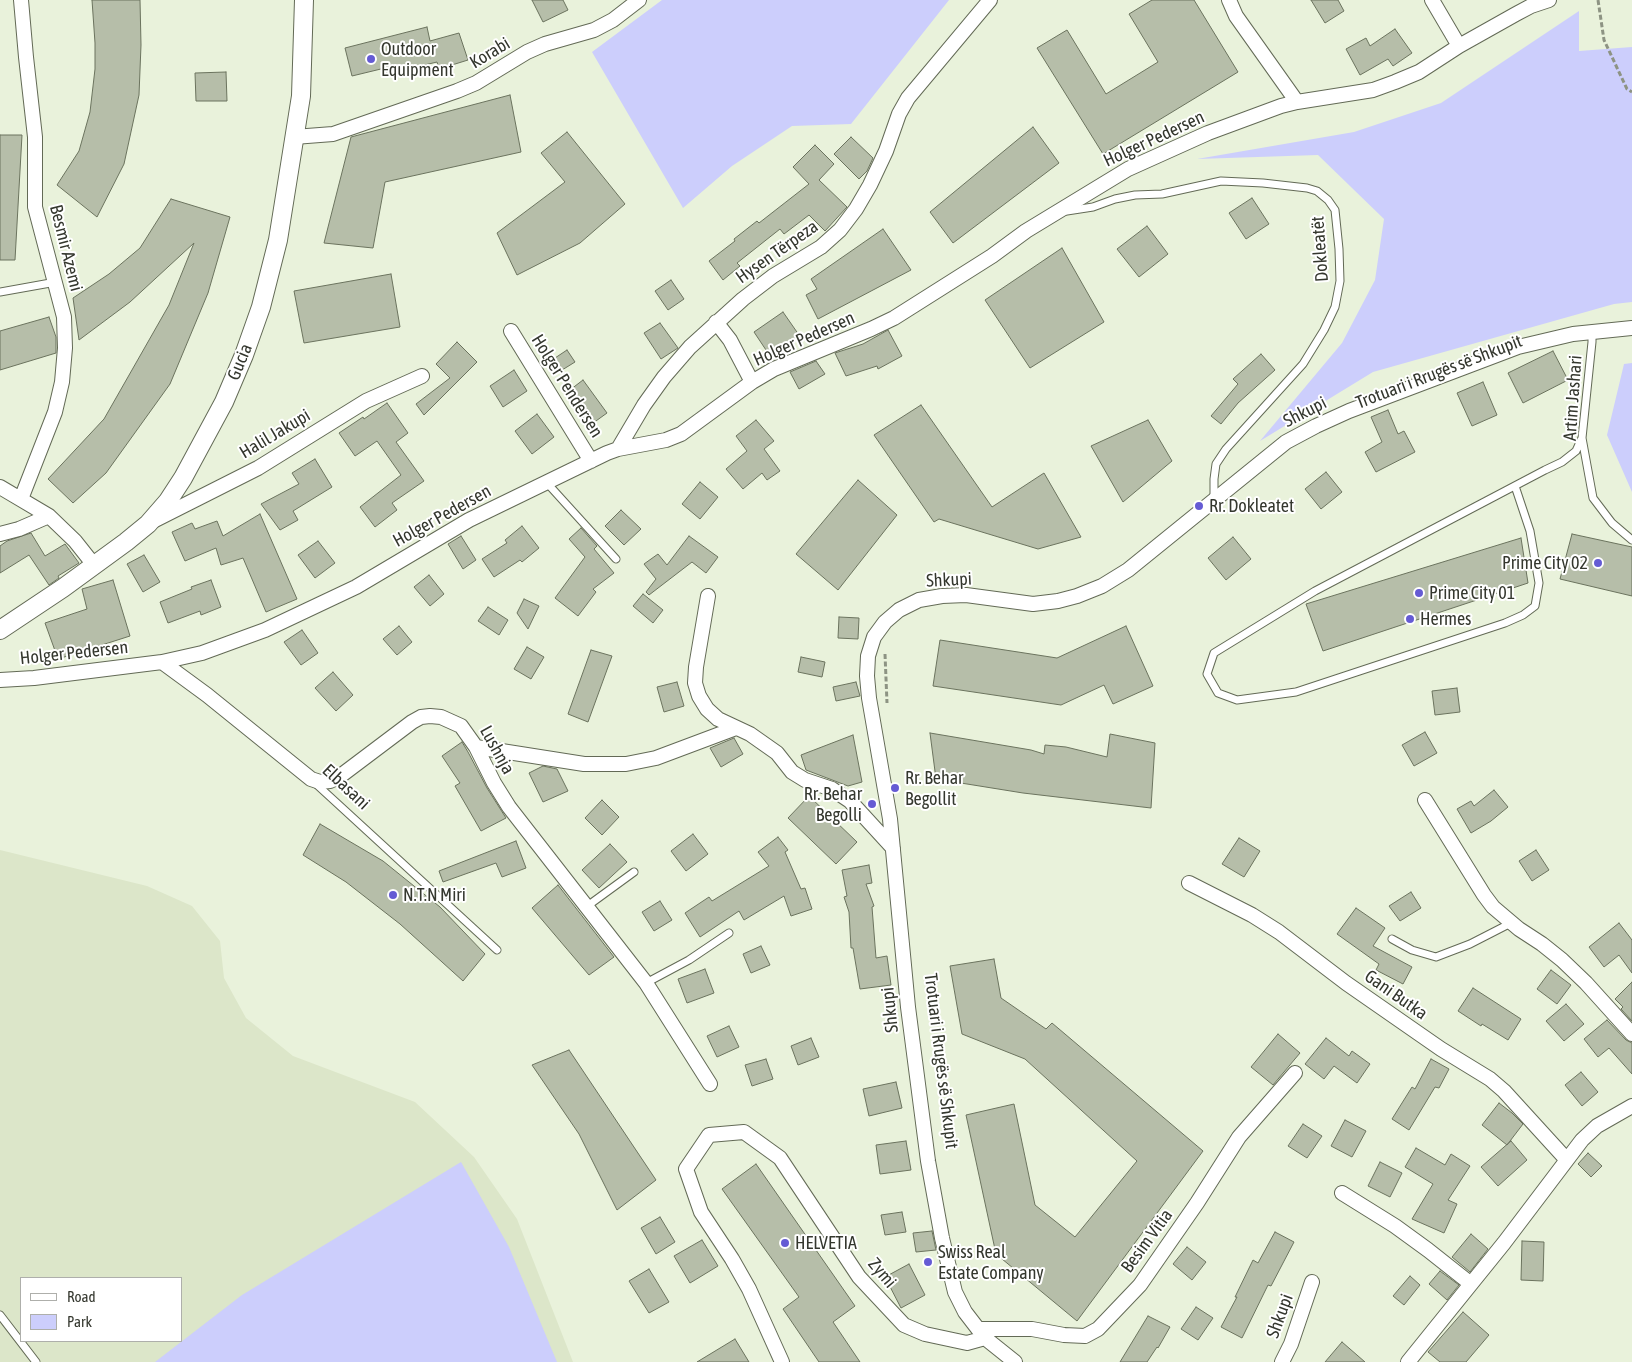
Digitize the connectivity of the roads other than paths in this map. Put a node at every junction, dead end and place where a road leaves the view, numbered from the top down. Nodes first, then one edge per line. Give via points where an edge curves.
1 (21, 0) edge
2 (304, 0) edge
3 (639, 0) edge
4 (990, 0) edge
5 (1229, 0) edge
6 (1432, 0) edge
7 (1548, 0) edge
8 (1459, 46) junction
9 (1297, 102) junction
10 (294, 137) junction
11 (1059, 212) junction
12 (56, 282) junction
13 (0, 292) edge
14 (716, 322) junction
15 (1632, 328) edge
16 (511, 331) dead end
17 (1592, 331) junction
18 (422, 376) dead end
19 (752, 382) junction
20 (1582, 438) junction
21 (618, 449) junction
22 (591, 461) junction
23 (547, 483) junction
24 (1515, 486) junction
25 (0, 487) edge
26 (21, 499) junction
27 (1214, 502) junction
28 (48, 516) junction
29 (148, 524) junction
30 (0, 534) edge
31 (1632, 540) edge
32 (616, 559) dead end
33 (94, 565) junction
34 (708, 596) dead end
35 (0, 630) edge
36 (162, 662) junction
37 (0, 680) edge
38 (736, 728) junction
39 (476, 748) junction
40 (311, 779) junction
41 (1425, 800) dead end
42 (893, 848) junction
43 (634, 872) dead end
44 (1189, 883) dead end
45 (586, 907) junction
46 (1511, 923) junction
47 (729, 933) dead end
48 (1392, 939) dead end
49 (497, 950) dead end
50 (646, 983) junction
51 (1632, 1034) edge
52 (1295, 1073) dead end
53 (710, 1084) dead end
54 (1632, 1106) edge
55 (1566, 1159) junction
56 (1342, 1193) dead end
57 (1312, 1282) dead end
58 (1471, 1284) junction
59 (0, 1315) edge
60 (982, 1334) junction
61 (20, 1341) edge
62 (21, 1342) edge
63 (36, 1362) edge
64 (782, 1362) edge
65 (1015, 1362) edge
66 (1282, 1362) edge
67 (1408, 1362) edge

1 - 12 street, Besmir Azemi via 35,137 35,208
2 - 10 street, Gucia via 301,87
3 - 10 street, Korabi via 594,30 527,52 457,91 333,134
4 - 14 street, Hysen Tërpeza via 908,98 870,185 840,230 822,247 773,276
5 - 9 street via 1236,16
6 - 8 street
7 - 8 street, Holger Pedersen
8 - 9 street, Holger Pedersen via 1419,72 1380,87
9 - 11 street, Holger Pedersen via 1159,154 1097,187
10 - 29 street, Gucia via 278,240 261,307 244,355 224,402 183,478
11 - 19 street, Holger Pedersen via 894,318 774,369
11 - 27 lane, Dokleatët via 1221,181 1307,188 1317,191 1334,210 1340,282 1335,307 1303,364 1216,464
12 - 13 lane
12 - 26 street, Besmir Azemi via 64,317 62,382 56,412
14 - 19 street via 730,340
14 - 21 street, Hysen Tërpeza via 664,377
15 - 17 street, Shkupi
16 - 22 street, Holger Pendersen
17 - 20 lane, Artim Jashari
17 - 27 street, Shkupi via 1518,347 1324,422 1286,442
18 - 29 street, Halil Jakupi via 366,401 258,468
19 - 21 street, Holger Pedersen via 681,434
20 - 24 lane via 1576,450 1562,462
20 - 31 lane, Artim Jashari via 1593,498 1612,523
21 - 22 street, Holger Pedersen
22 - 23 street, Holger Pedersen
23 - 32 lane
23 - 36 street, Holger Pedersen via 469,520 356,587 265,630
24 - 24 lane via 1530,531 1539,584 1535,606 1523,615 1296,692 1237,700 1218,693 1207,674 1214,653 1315,591
25 - 26 street
26 - 28 street
27 - 42 street, Shkupi via 1128,570 1077,596 1033,604 942,596 919,600 885,622 874,637 868,656 867,676
28 - 30 street
28 - 33 street
29 - 33 street, Gucia
33 - 35 street, Gucia
34 - 38 street via 695,683 706,708
36 - 37 street, Holger Pedersen
36 - 40 street, Elbasani via 221,705
38 - 39 street via 656,758 626,764 584,764
38 - 42 street via 777,753 792,772 832,789 850,801
39 - 40 street, Lushnja via 461,726 441,717 421,717 340,777 320,782
39 - 45 street, Lushnja via 509,807
40 - 49 lane, Elbasani
41 - 46 street via 1492,907
42 - 60 street, Shkupi via 908,1007 928,1160 955,1292
43 - 45 lane
44 - 55 street, Gani Butka via 1279,932 1346,983 1490,1079
45 - 50 street, Lushnja
46 - 48 lane via 1470,944 1436,956 1412,950
46 - 51 street via 1562,960
47 - 50 lane
50 - 53 street, Lushnja
52 - 60 street, Besim Vitia via 1239,1137 1140,1284 1098,1329 1085,1336 1032,1329
54 - 55 street via 1597,1126
55 - 58 street
56 - 58 street via 1415,1240
57 - 66 street, Shkupi
58 - 67 street
59 - 61 lane
60 - 64 street, Zymi via 966,1343 904,1326 859,1277 780,1158 744,1132 709,1135 686,1169 701,1212 749,1289
60 - 65 street, Shkupi
62 - 63 lane

